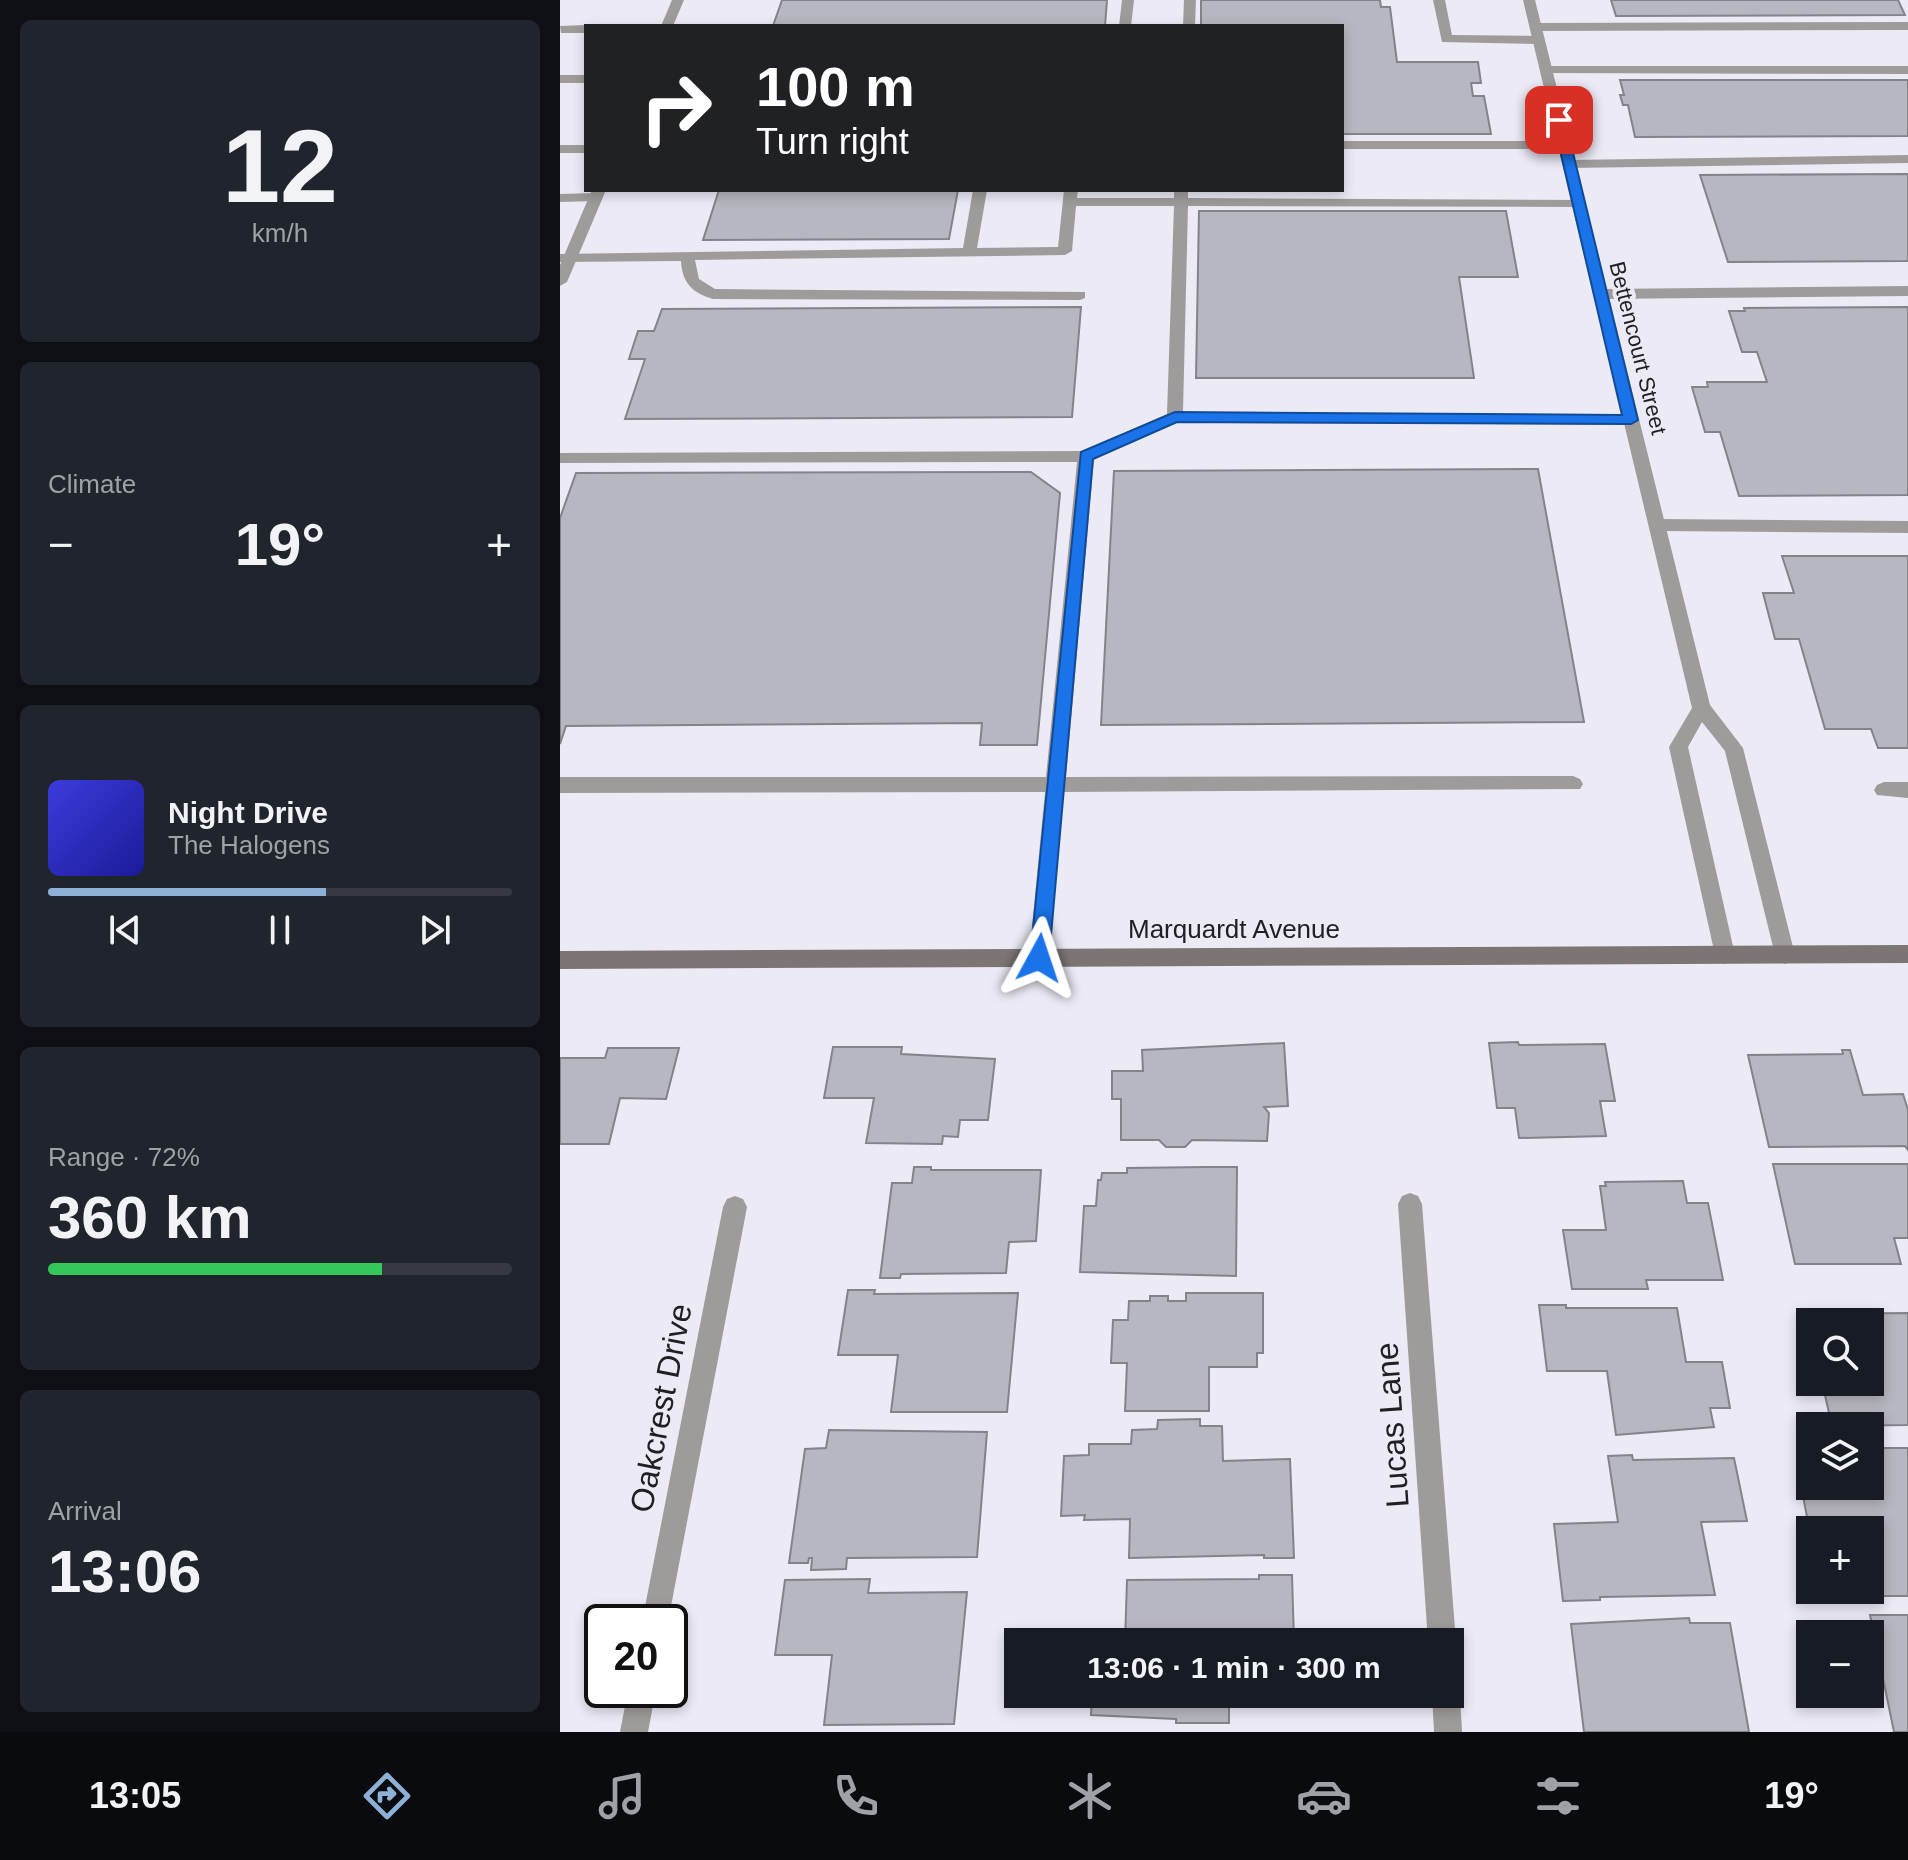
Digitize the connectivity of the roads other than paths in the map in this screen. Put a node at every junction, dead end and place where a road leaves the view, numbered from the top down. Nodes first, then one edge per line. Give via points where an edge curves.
1 (678, 0) edge
2 (1128, 0) edge
3 (1190, 0) edge
4 (1439, 0) edge
5 (1529, 0) edge
6 (668, 24) edge
7 (1125, 24) edge
8 (1189, 24) edge
9 (1908, 26) edge
10 (561, 29) edge
11 (584, 29) edge
12 (1538, 34) junction
13 (1546, 70) junction
14 (1908, 70) edge
15 (560, 79) edge
16 (584, 79) edge
17 (1344, 145) edge
18 (1565, 145) junction
19 (560, 149) edge
20 (584, 149) edge
21 (1908, 159) edge
22 (1569, 164) junction
23 (980, 192) edge
24 (597, 194) edge
25 (1071, 196) edge
26 (1181, 196) edge
27 (560, 198) edge
28 (1578, 203) junction
29 (969, 253) junction
30 (688, 256) junction
31 (565, 258) edge
32 (560, 282) edge
33 (1908, 291) edge
34 (1601, 294) junction
35 (1080, 295) dead end
36 (1175, 417) junction
37 (1631, 420) junction
38 (1086, 456) junction
39 (560, 458) edge
40 (1657, 525) junction
41 (1908, 527) edge
42 (1701, 708) junction
43 (1056, 783) junction
44 (1573, 784) dead end
45 (560, 785) edge
46 (1884, 790) dead end
47 (1908, 790) edge
48 (1908, 954) edge
49 (1725, 955) junction
50 (1785, 955) junction
51 (1039, 958) junction
52 (560, 960) edge
53 (1410, 1204) dead end
54 (735, 1207) dead end
55 (658, 1604) edge
56 (1441, 1628) edge
57 (639, 1708) edge
58 (1447, 1708) edge
59 (634, 1732) edge
60 (1448, 1732) edge

1 - 6 street
2 - 7 street
3 - 8 street
4 - 12 street via 1446,39
5 - 12 street, Bettencourt Street
9 - 12 street
10 - 11 street
12 - 13 street, Bettencourt Street
13 - 14 street
13 - 18 street, Bettencourt Street
15 - 16 street
17 - 18 street
18 - 22 street, Bettencourt Street
19 - 20 street
21 - 22 street
22 - 28 street, Bettencourt Street
23 - 29 street
24 - 27 street
24 - 31 street
25 - 26 street
25 - 29 street via 1065,251
26 - 28 street
26 - 36 street
28 - 34 street, Bettencourt Street
29 - 30 street
30 - 31 street
30 - 35 street via 688,275 697,288 713,294
31 - 32 street
33 - 34 street
34 - 37 street, Bettencourt Street
36 - 37 street
36 - 38 street
37 - 40 street, Bettencourt Street
38 - 39 street
38 - 43 street
40 - 41 street
40 - 42 street, Bettencourt Street
42 - 49 street via 1678,747
42 - 50 street, Bettencourt Street via 1734,748
43 - 44 street
43 - 45 street
43 - 51 street
46 - 47 street
48 - 50 main road, Marquardt Avenue
49 - 50 main road, Marquardt Avenue
49 - 51 main road, Marquardt Avenue
51 - 52 main road, Marquardt Avenue
53 - 56 street, Lucas Lane
54 - 55 street, Oakcrest Drive
57 - 59 street
58 - 60 street

